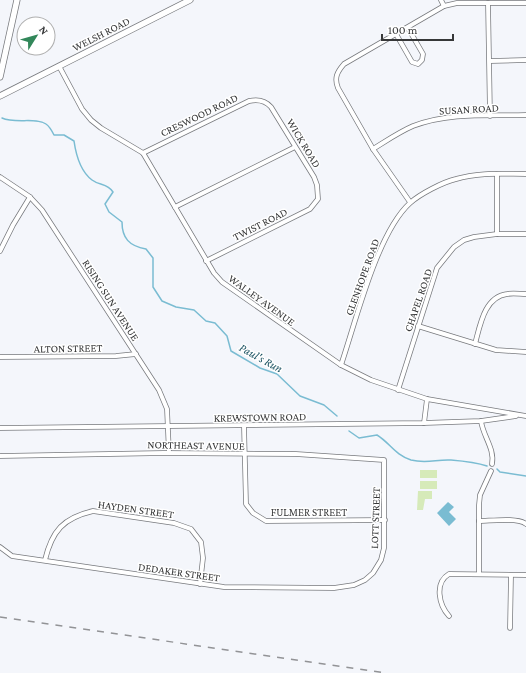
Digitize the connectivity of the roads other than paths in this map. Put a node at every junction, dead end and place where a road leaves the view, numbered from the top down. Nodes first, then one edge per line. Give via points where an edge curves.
1 (17, 0) edge
2 (190, 0) edge
3 (441, 0) edge
4 (526, 3) edge
5 (488, 4) junction
6 (444, 6) junction
7 (408, 28) junction
8 (396, 34) junction
9 (526, 60) edge
10 (490, 61) junction
11 (59, 66) junction
12 (0, 77) edge
13 (0, 96) edge
14 (264, 101) joint
15 (490, 116) junction
16 (526, 116) edge
17 (295, 147) junction
18 (373, 149) junction
19 (143, 153) junction
20 (497, 174) junction
21 (526, 174) edge
22 (0, 177) edge
23 (30, 197) junction
24 (318, 200) joint
25 (410, 202) junction
26 (175, 207) junction
27 (496, 234) junction
28 (526, 234) edge
29 (0, 251) edge
30 (206, 261) junction
31 (526, 294) edge
32 (418, 326) junction
33 (475, 344) junction
34 (526, 352) edge
35 (136, 354) junction
36 (0, 358) edge
37 (341, 365) junction
38 (398, 390) junction
39 (427, 399) junction
40 (521, 415) junction
41 (526, 416) edge
42 (481, 421) junction
43 (424, 423) junction
44 (244, 426) junction
45 (169, 427) junction
46 (0, 428) edge
47 (169, 453) junction
48 (244, 454) junction
49 (0, 456) edge
50 (492, 464) dead end
51 (385, 468) joint
52 (491, 471) dead end
53 (385, 520) junction
54 (479, 521) junction
55 (526, 524) edge
56 (0, 547) edge
57 (45, 560) junction
58 (479, 574) junction
59 (511, 575) junction
60 (526, 575) edge
61 (358, 583) joint
62 (200, 584) junction
63 (449, 616) dead end
64 (510, 628) dead end

1 - 12 main road
2 - 11 main road, WELSH ROAD
3 - 6 street
4 - 5 street
5 - 6 street via 457,3
5 - 10 street
6 - 7 street
7 - 8 street
7 - 8 street via 423,54 418,64 412,62
8 - 18 street via 344,64 335,81
9 - 10 street
10 - 15 street
11 - 13 main road, WELSH ROAD
11 - 19 street, WALLEY AVENUE via 91,120
14 - 17 street, WICK ROAD via 276,114
14 - 19 street, CRESWOOD ROAD via 249,101
15 - 16 street, SUSAN ROAD
15 - 18 street, SUSAN ROAD via 432,120 412,126
17 - 24 street, WICK ROAD via 317,185
17 - 26 street
18 - 25 street
19 - 26 street, WALLEY AVENUE
20 - 21 street, GLENHOPE ROAD
20 - 25 street, GLENHOPE ROAD via 476,174 455,179
20 - 27 street
22 - 23 street, RISING SUN AVENUE
23 - 29 street
23 - 35 street, RISING SUN AVENUE via 53,225
24 - 30 street, TWIST ROAD via 310,209
25 - 37 street, GLENHOPE ROAD via 391,228 379,251
26 - 30 street, WALLEY AVENUE
27 - 28 street, CHAPEL ROAD
27 - 32 street, CHAPEL ROAD via 464,240 454,247 437,268
30 - 37 street, WALLEY AVENUE via 222,282
31 - 33 street via 508,294 494,301 484,312
32 - 33 street
32 - 38 street, CHAPEL ROAD
33 - 34 street via 496,350
35 - 36 street, ALTON STREET
35 - 45 street, RISING SUN AVENUE via 159,390 167,409
37 - 38 street, WALLEY AVENUE
38 - 39 street, WALLEY AVENUE
39 - 40 street, WALLEY AVENUE
39 - 43 street
40 - 41 street, WALLEY AVENUE
40 - 42 street, KREWSTOWN ROAD
42 - 43 street, KREWSTOWN ROAD
42 - 50 street via 482,430 492,451
43 - 44 street, KREWSTOWN ROAD
44 - 45 street, KREWSTOWN ROAD
44 - 48 street, FULMER STREET
45 - 46 street, KREWSTOWN ROAD
45 - 47 street, RISING SUN AVENUE
47 - 48 street, NORTHEAST AVENUE
47 - 49 street, NORTHEAST AVENUE
48 - 51 street, NORTHEAST AVENUE via 296,454 384,460
48 - 53 street, FULMER STREET via 246,504 253,513 266,521
51 - 53 street, LOTT STREET
52 - 54 street via 480,495
53 - 61 street, LOTT STREET via 381,560 365,580
54 - 55 street via 506,520
54 - 58 street
56 - 57 street, DEDAKER STREET via 12,556
57 - 62 street, DEDAKER STREET
57 - 62 street, HAYDEN STREET via 49,546 61,526 81,514 94,511 174,523 192,529 201,542
58 - 59 street
58 - 63 street via 449,574 442,578 442,608
59 - 60 street
59 - 64 street
61 - 62 street, DEDAKER STREET via 346,587 305,589

